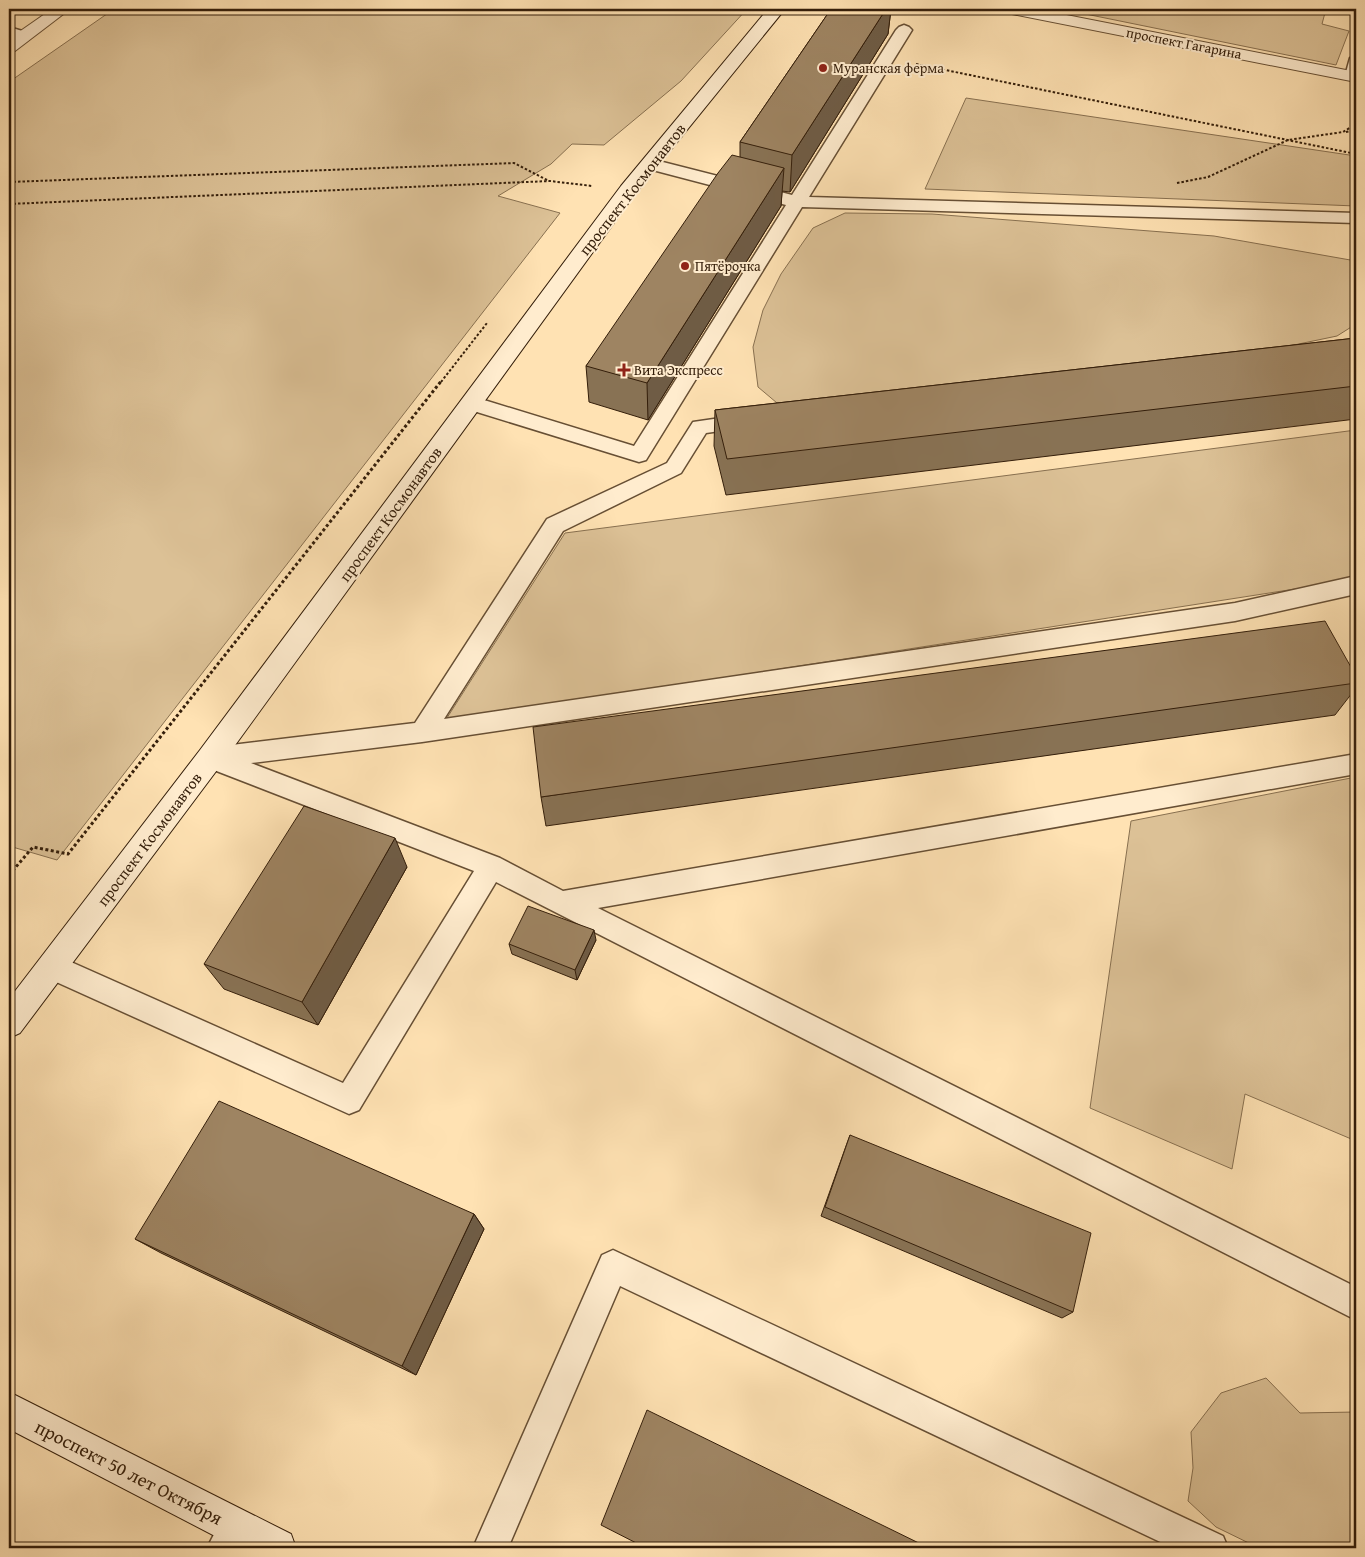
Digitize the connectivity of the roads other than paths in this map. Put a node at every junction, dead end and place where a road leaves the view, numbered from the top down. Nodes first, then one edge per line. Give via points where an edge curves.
1 (62, 9) edge
2 (777, 9) edge
3 (1012, 9) edge
4 (904, 30) dead end
5 (16, 34) edge
6 (9, 47) edge
7 (1355, 72) edge
8 (651, 164) junction
9 (797, 202) junction
10 (1356, 218) edge
11 (471, 403) junction
12 (768, 418) edge
13 (1356, 585) edge
14 (422, 732) junction
15 (210, 758) junction
16 (1356, 764) edge
17 (491, 866) junction
18 (561, 903) junction
19 (53, 967) junction
20 (9, 1023) edge
21 (1356, 1304) edge
22 (9, 1410) edge
23 (230, 1538) edge
24 (277, 1548) edge
25 (490, 1548) edge
26 (1211, 1548) edge

1 - 5 main road
2 - 8 main road, проспект Космонавтов
3 - 7 main road, проспект Гагарина
4 - 9 lane
5 - 6 main road
8 - 9 lane
8 - 11 main road, проспект Космонавтов via 628,190
9 - 10 lane
9 - 11 lane via 639,455
11 - 15 main road, проспект Космонавтов
12 - 14 lane via 700,427 674,468 555,525
13 - 14 lane via 1235,612
14 - 15 lane
15 - 17 lane
15 - 19 main road, проспект Космонавтов
16 - 18 lane
17 - 18 lane
17 - 19 lane via 348,1100
18 - 21 lane
19 - 20 main road, проспект Космонавтов
22 - 23 main road, проспект 50 лет Октября
23 - 24 main road, проспект 50 лет Октября
25 - 26 lane via 613,1266

